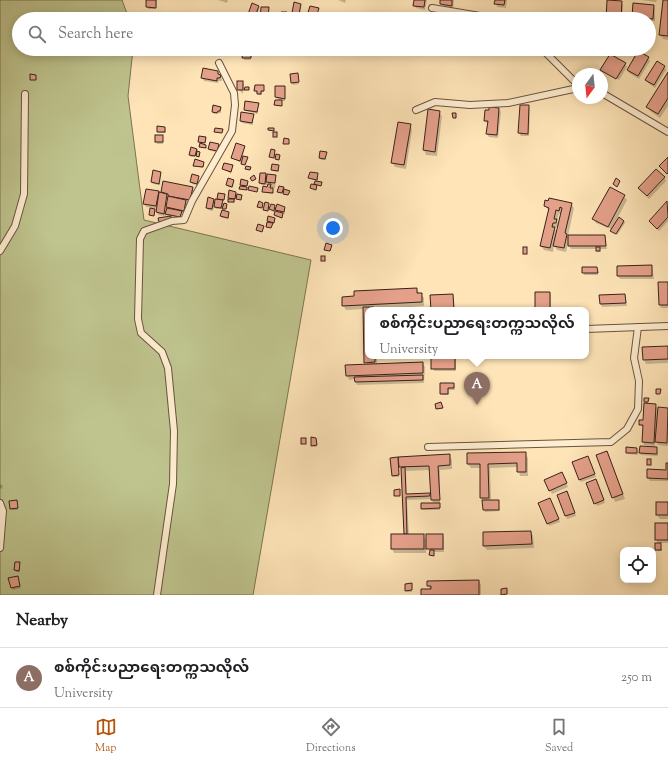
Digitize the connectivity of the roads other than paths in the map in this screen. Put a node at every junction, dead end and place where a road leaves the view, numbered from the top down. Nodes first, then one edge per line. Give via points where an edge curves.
1 (432, 8) dead end
2 (456, 12) edge
3 (549, 56) edge
4 (219, 63) dead end
5 (572, 80) edge
6 (572, 87) edge
7 (25, 94) dead end
8 (608, 97) edge
9 (416, 110) dead end
10 (668, 132) edge
11 (0, 251) edge
12 (668, 326) edge
13 (638, 327) junction
14 (589, 329) edge
15 (428, 447) dead end
16 (0, 503) edge
17 (0, 548) edge
18 (157, 595) edge

1 - 2 street
3 - 5 street
4 - 18 street via 234,93 232,131 184,220 144,231 140,239 138,320 141,333 162,352 168,368 174,431 173,484
6 - 9 street via 508,103 470,105 435,102
7 - 11 street via 24,194 15,226
8 - 10 street
12 - 13 street
13 - 14 street
13 - 15 street via 634,358 639,381 638,409 627,429 611,442
16 - 17 street via 3,511

